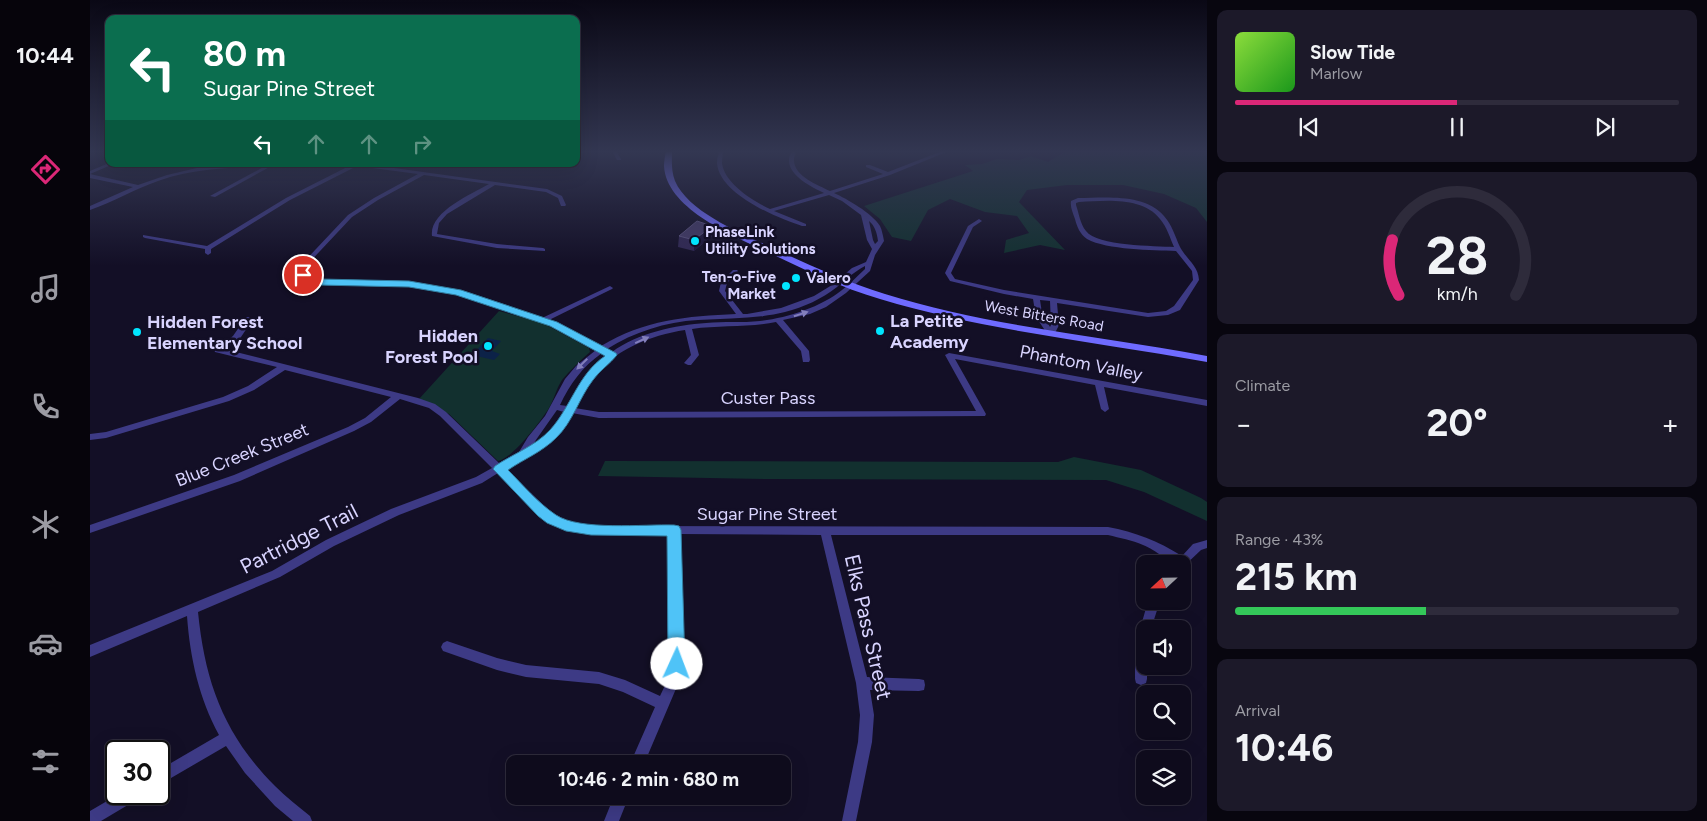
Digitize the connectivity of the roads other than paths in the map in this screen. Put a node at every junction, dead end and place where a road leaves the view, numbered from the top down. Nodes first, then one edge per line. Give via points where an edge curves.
1 (134, 189) edge
2 (225, 189) edge
3 (308, 189) edge
4 (394, 189) edge
5 (484, 189) edge
6 (534, 189) edge
7 (677, 189) edge
8 (737, 189) edge
9 (822, 189) edge
10 (841, 189) edge
11 (830, 193) junction
12 (213, 196) dead end
13 (563, 205) dead end
14 (90, 208) edge
15 (770, 211) junction
16 (864, 216) junction
17 (979, 222) dead end
18 (804, 225) dead end
19 (867, 231) junction
20 (879, 232) junction
21 (145, 236) dead end
22 (875, 248) junction
23 (1178, 249) junction
24 (543, 250) dead end
25 (868, 263) junction
26 (735, 272) dead end
27 (839, 282) junction
28 (850, 286) junction
29 (610, 288) dead end
30 (1036, 298) junction
31 (1053, 300) junction
32 (741, 316) junction
33 (249, 319) dead end
34 (543, 320) junction
35 (779, 320) junction
36 (705, 321) junction
37 (688, 327) junction
38 (1051, 333) junction
39 (600, 349) junction
40 (612, 355) junction
41 (1207, 359) edge
42 (806, 360) dead end
43 (688, 363) dead end
44 (284, 367) junction
45 (1099, 383) junction
46 (398, 396) junction
47 (1207, 403) edge
48 (554, 407) junction
49 (1105, 409) dead end
50 (570, 410) junction
51 (982, 414) joint
52 (90, 437) edge
53 (522, 454) junction
54 (499, 469) junction
55 (90, 529) edge
56 (674, 530) junction
57 (825, 530) junction
58 (1207, 544) edge
59 (1170, 555) edge
60 (1190, 555) edge
61 (192, 610) junction
62 (446, 647) dead end
63 (90, 651) edge
64 (1141, 675) edge
65 (1141, 679) dead end
66 (862, 683) junction
67 (919, 684) dead end
68 (664, 704) junction
69 (228, 737) junction
70 (641, 755) edge
71 (170, 771) edge
72 (114, 805) edge
73 (618, 805) edge
74 (90, 819) edge
75 (305, 821) edge
76 (611, 821) edge
77 (848, 821) edge

1 - 14 street
2 - 12 street
3 - 21 street via 208,251
4 - 34 street via 350,216 302,266 303,275 318,282 384,282 435,287
5 - 24 street via 445,213 436,223 434,235
6 - 13 street via 560,197
7 - 27 main road, West Bitters Road via 696,209 729,230
8 - 15 street
9 - 11 street
10 - 11 street
11 - 15 street
11 - 16 street
15 - 18 street
16 - 19 street
16 - 20 street via 874,223
17 - 30 street via 971,226 948,273 952,280
19 - 20 street
19 - 22 street
20 - 22 street, Partridge Trail via 881,241
22 - 25 street, Partridge Trail
23 - 23 street via 1162,216 1152,209 1116,200 1073,202 1085,235 1092,240
23 - 31 street via 1197,278 1172,311 1136,314
25 - 27 street, Partridge Trail via 858,266
25 - 28 street, Partridge Trail via 868,270
26 - 32 street via 724,282 722,291
27 - 28 main road, West Bitters Road
27 - 32 street, Partridge Trail via 798,305 772,313
35 -> 28 street, Partridge Trail via 823,305
28 - 38 main road, West Bitters Road via 934,310
29 - 34 street
30 - 31 street
30 - 38 street via 1040,321
31 - 38 street via 1055,325
32 - 36 street, Partridge Trail
33 - 44 street, Sugar Pine Street via 236,338 218,350
34 - 39 street
35 - 36 street, Partridge Trail via 761,323
35 - 42 street via 805,351
36 - 37 street, Partridge Trail
36 - 39 street, Partridge Trail via 650,327
40 -> 37 street, Partridge Trail via 647,337
37 - 43 street via 695,355
38 - 41 main road, West Bitters Road
39 - 40 street
39 -> 48 street, Partridge Trail via 576,370
40 - 50 street, Partridge Trail via 588,378
44 - 46 street, Sugar Pine Street
44 - 52 street via 226,399
45 - 47 street, Phantom Valley
45 - 49 street
45 - 51 street, Phantom Valley via 949,355
46 - 54 street, Sugar Pine Street via 432,406
46 - 55 street, Blue Creek Street via 375,416 351,429 237,478
48 - 50 street, Custer Pass
48 - 53 street, Partridge Trail
50 - 51 street, Custer Pass via 599,415
50 - 53 street, Partridge Trail via 553,434 537,448
53 - 54 street, Partridge Trail
54 - 56 street, Sugar Pine Street via 542,512 570,527
54 - 61 street, Partridge Trail via 395,512 330,543 276,574
56 - 57 street, Sugar Pine Street
56 - 68 street via 678,652 675,677
57 - 59 street, Sugar Pine Street via 1108,531 1132,535
57 - 66 street, Elks Pass Street
58 - 60 street via 1197,547
61 - 63 street, Partridge Trail
61 - 69 street via 205,692
62 - 68 street via 526,671 599,678
64 - 65 street
66 - 67 street
66 - 77 street, Elks Pass Street via 867,715 865,742
68 - 70 street
69 - 71 street
69 - 75 street via 268,790
72 - 74 street
73 - 76 street

